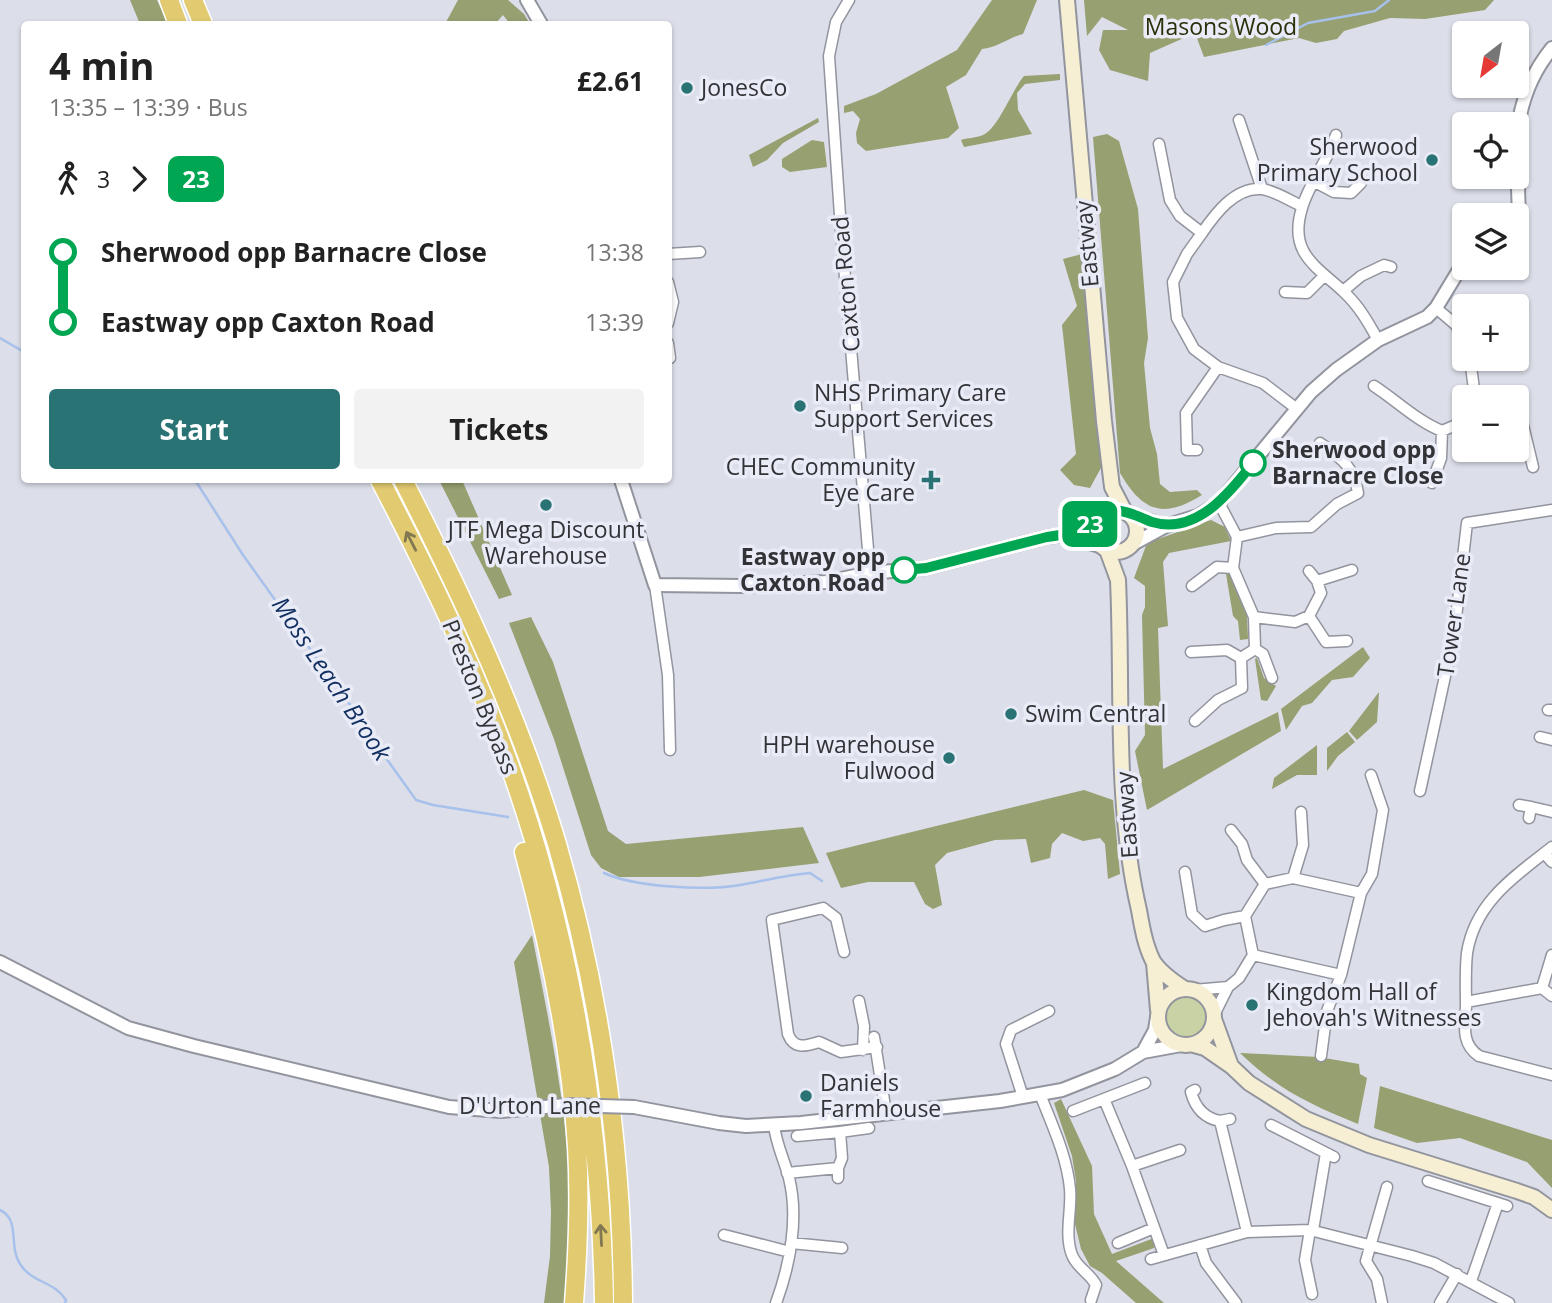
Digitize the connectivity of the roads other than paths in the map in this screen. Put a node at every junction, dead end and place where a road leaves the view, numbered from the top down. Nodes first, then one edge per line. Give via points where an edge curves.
1 (169, 0) edge
2 (194, 0) edge
3 (527, 0) edge
4 (849, 0) edge
5 (1067, 0) edge
6 (177, 21) edge
7 (202, 21) edge
8 (539, 21) edge
9 (1552, 48) edge
10 (1520, 112) edge
11 (1239, 120) dead end
12 (1336, 135) dead end
13 (1160, 144) dead end
14 (1315, 182) junction
15 (1361, 183) dead end
16 (1262, 189) junction
17 (1302, 206) junction
18 (1202, 233) junction
19 (700, 252) dead end
20 (672, 254) edge
21 (1391, 267) dead end
22 (1324, 276) junction
23 (1453, 280) edge
24 (1343, 291) junction
25 (1285, 292) dead end
26 (1436, 308) junction
27 (1452, 322) edge
28 (1378, 340) junction
29 (1218, 367) junction
30 (1374, 386) dead end
31 (1297, 409) junction
32 (1452, 427) edge
33 (1442, 431) junction
34 (1320, 443) dead end
35 (1196, 450) dead end
36 (1529, 450) edge
37 (1533, 467) dead end
38 (381, 483) edge
39 (404, 483) edge
40 (416, 483) edge
41 (622, 483) edge
42 (1432, 483) dead end
43 (1112, 487) junction
44 (1220, 503) junction
45 (1552, 510) edge
46 (1126, 513) junction
47 (1101, 518) junction
48 (1166, 526) junction
49 (1064, 535) junction
50 (1237, 537) junction
51 (1131, 546) junction
52 (1105, 548) junction
53 (1233, 568) junction
54 (1352, 570) dead end
55 (1309, 571) dead end
56 (870, 573) junction
57 (1118, 580) junction
58 (1317, 580) junction
59 (655, 584) junction
60 (1192, 586) dead end
61 (441, 603) junction
62 (1309, 616) junction
63 (1254, 617) junction
64 (1347, 640) dead end
65 (1255, 649) junction
66 (1191, 652) dead end
67 (1241, 658) junction
68 (1272, 678) dead end
69 (1195, 721) dead end
70 (1540, 737) dead end
71 (1552, 740) edge
72 (670, 750) dead end
73 (1371, 775) dead end
74 (1420, 791) dead end
75 (1519, 805) dead end
76 (1301, 812) dead end
77 (1552, 812) edge
78 (1231, 830) dead end
79 (1548, 850) edge
80 (1552, 862) edge
81 (1185, 872) dead end
82 (1293, 878) junction
83 (1265, 884) junction
84 (1361, 893) junction
85 (1245, 916) junction
86 (555, 925) junction
87 (844, 952) dead end
88 (1253, 955) junction
89 (1552, 955) edge
90 (0, 962) edge
91 (1154, 963) junction
92 (1341, 975) junction
93 (1228, 987) junction
94 (1542, 988) junction
95 (1189, 989) junction
96 (1552, 996) edge
97 (859, 1000) dead end
98 (1466, 1002) junction
99 (1049, 1012) dead end
100 (1158, 1014) junction
101 (1214, 1017) junction
102 (1187, 1045) junction
103 (863, 1050) junction
104 (1143, 1052) junction
105 (1321, 1056) dead end
106 (1231, 1066) junction
107 (1552, 1075) edge
108 (1145, 1083) dead end
109 (1195, 1090) dead end
110 (1040, 1094) junction
111 (1023, 1097) junction
112 (1104, 1099) junction
113 (1073, 1111) dead end
114 (886, 1113) junction
115 (774, 1125) junction
116 (1271, 1125) dead end
117 (869, 1128) dead end
118 (840, 1132) junction
119 (797, 1136) dead end
120 (1180, 1150) dead end
121 (1132, 1166) junction
122 (787, 1173) junction
123 (1428, 1181) dead end
124 (1387, 1187) dead end
125 (1534, 1197) junction
126 (1552, 1198) edge
127 (1552, 1210) edge
128 (1154, 1228) junction
129 (1311, 1230) junction
130 (1247, 1232) junction
131 (723, 1235) dead end
132 (1118, 1242) dead end
133 (1370, 1244) junction
134 (1200, 1245) junction
135 (791, 1247) junction
136 (842, 1248) dead end
137 (1164, 1255) junction
138 (1151, 1259) dead end
139 (1457, 1274) junction
140 (1471, 1281) junction
141 (1312, 1294) dead end
142 (1093, 1299) edge
143 (576, 1303) edge
144 (604, 1303) edge
145 (623, 1303) edge
146 (634, 1303) edge
147 (776, 1303) edge
148 (1236, 1303) edge
149 (1382, 1303) edge
150 (1440, 1303) edge
151 (1509, 1303) edge

1 - 6 highway
2 - 7 highway
3 - 8 street
4 - 56 street, Caxton Road via 836,22 829,56
5 - 43 main road, Eastway
9 - 10 street via 1527,87
11 - 16 street
12 - 14 street
13 - 18 street via 1170,200 1180,216
14 - 15 street via 1334,192 1351,193
14 - 17 street
16 - 17 street
16 - 18 street via 1227,202
17 - 22 street via 1299,239
18 - 29 street via 1173,282 1177,318 1194,349
19 - 20 street
21 - 24 street via 1384,265 1361,276
22 - 24 street
22 - 25 street via 1307,293
23 - 26 street
24 - 28 street via 1362,311
26 - 27 street
26 - 28 street via 1415,324
28 - 31 street via 1336,370
29 - 31 street via 1263,383
29 - 35 street via 1186,413 1187,450
30 - 33 street via 1422,423
31 - 44 street
32 - 33 street
33 - 42 street via 1441,458
34 - 50 street via 1356,476 1358,492 1311,527 1276,528
36 - 37 street
61 -> 38 highway, Preston Bypass
39 - 145 highway via 479,634 557,844 589,977 608,1092
40 - 146 highway via 517,696 570,854 600,976 618,1091
41 - 59 street
43 - 46 main road, Eastway
43 - 47 main road, Eastway
44 - 48 street
44 - 50 street
45 - 74 street, Tower Lane via 1467,523 1454,635
46 - 47 main road via 1112,511
46 - 48 street
46 - 51 main road via 1136,524
47 - 49 street
47 - 52 main road via 1096,537
48 - 51 street
49 - 52 street
49 - 56 street via 926,568
50 - 53 street
51 - 52 main road via 1118,552
51 - 57 main road, Eastway
52 - 57 main road, Eastway
53 - 60 street via 1217,567
53 - 63 street
54 - 58 street
55 - 58 street
56 - 59 street via 788,585
57 - 91 main road, Eastway via 1125,823 1132,882
58 - 62 street via 1321,593
59 - 72 street via 668,675
61 - 86 highway, Preston Bypass via 506,757
61 - 143 highway via 513,816 535,894 559,1012 577,1144
62 - 63 street via 1295,622
62 - 64 street via 1326,642
63 - 65 street
65 - 67 street
65 - 68 street via 1263,654
66 - 67 street via 1227,650
67 - 69 street via 1242,688 1218,700
70 - 71 street
73 - 84 street via 1382,810 1372,874
75 - 77 street via 1530,813
76 - 82 street via 1303,845
78 - 83 street
79 - 80 street
79 - 98 street via 1500,888 1482,914 1468,952
81 - 85 street via 1192,915 1205,926
82 - 83 street
82 - 84 street
83 - 85 street
84 - 92 street
85 - 88 street
86 - 143 highway via 583,1144 584,1231
144 -> 86 highway via 588,1096
87 - 103 street via 836,919 823,908 772,919 789,1039 803,1046 819,1042 841,1052
88 - 92 street
88 - 93 street
89 - 94 street
90 - 115 street, D'Urton Lane, bridge via 128,1028 393,1095 458,1108 634,1107 719,1124
91 - 95 main road
91 - 100 main road, Eastway
92 - 105 street via 1327,1011
93 - 95 street
93 - 101 street
94 - 96 street
94 - 98 street
95 - 100 main road via 1168,995
95 - 101 main road via 1208,999
97 - 103 street
98 - 107 street via 1465,1036 1474,1053
99 - 111 street via 1011,1030 1006,1044
100 - 102 main road via 1162,1032 1173,1043
100 - 104 street
101 - 102 main road via 1210,1032
101 - 106 main road
102 - 104 street, D'Urton Lane
102 - 106 main road via 1205,1048
103 - 114 street via 876,1042
104 - 110 street, D'Urton Lane via 1115,1069
106 - 125 main road via 1306,1119 1369,1145
108 - 112 street
109 - 130 street via 1191,1092 1203,1114 1225,1120
110 - 111 street, D'Urton Lane
110 - 142 street via 1068,1174 1071,1254 1092,1277
111 - 114 street, D'Urton Lane
112 - 113 street
112 - 121 street
114 - 115 street, D'Urton Lane
115 - 122 street
116 - 129 street via 1330,1155
117 - 118 street
118 - 119 street
118 - 122 street via 838,1173
120 - 121 street
121 - 128 street
122 - 135 street via 792,1198
123 - 140 street via 1503,1205
124 - 133 street
125 - 126 main road
125 - 127 main road
128 - 132 street
128 - 137 street
129 - 130 street
129 - 133 street
129 - 141 street via 1305,1260
130 - 134 street
131 - 135 street
133 - 139 street
133 - 149 street via 1366,1261 1377,1279
134 - 137 street
134 - 148 street via 1206,1263
135 - 136 street
135 - 147 street
137 - 138 street
139 - 140 street
139 - 150 street
140 - 151 street

